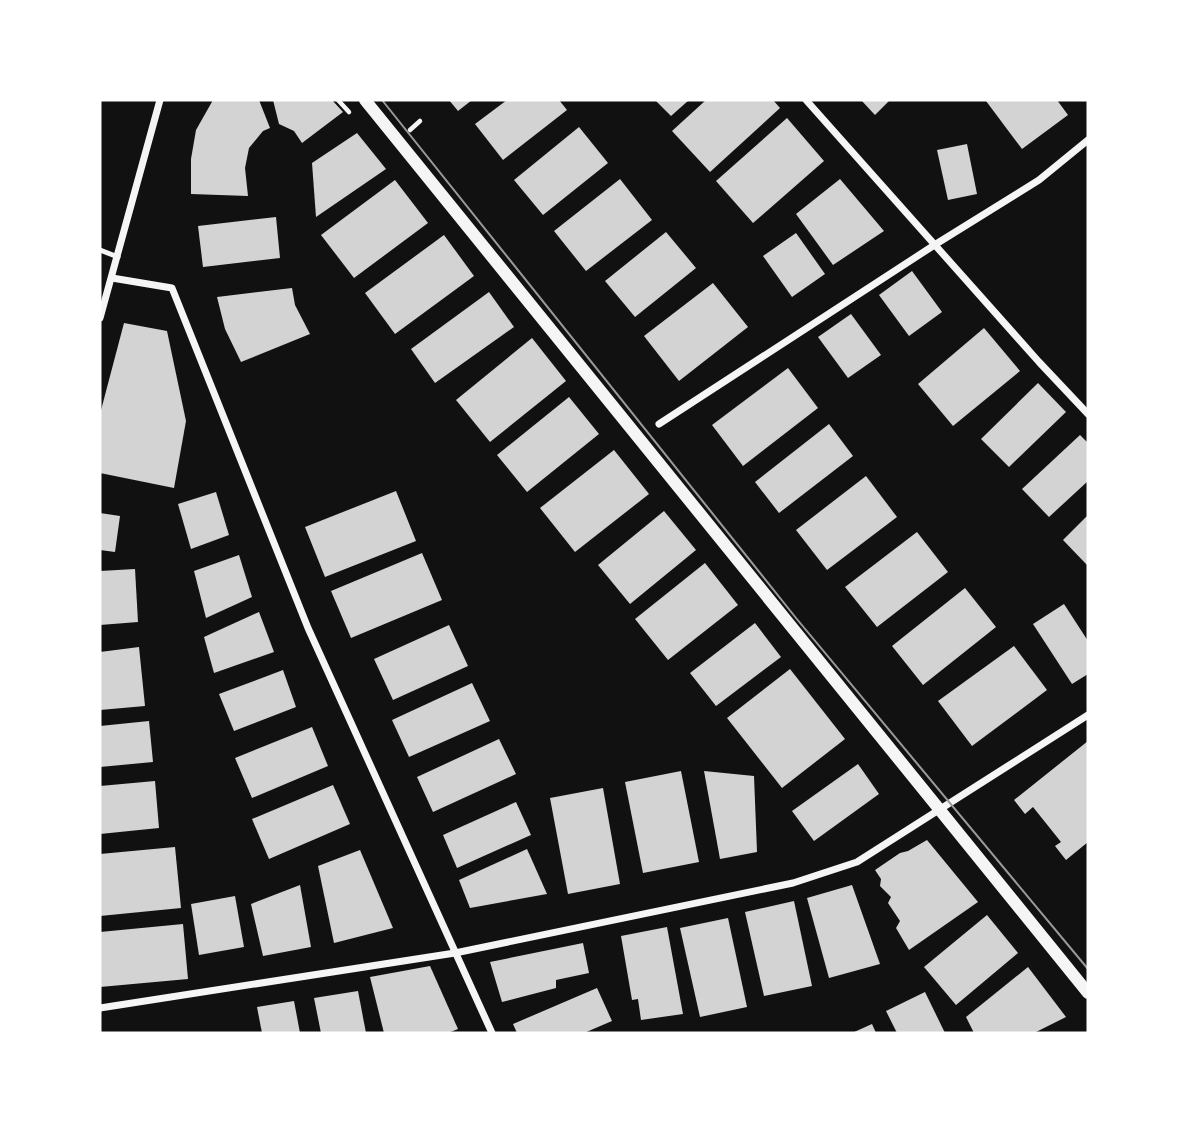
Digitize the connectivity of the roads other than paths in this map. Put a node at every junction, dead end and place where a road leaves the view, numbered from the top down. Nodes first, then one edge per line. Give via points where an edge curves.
1 (160, 100) edge
2 (365, 100) edge
3 (806, 100) edge
4 (1088, 140) edge
5 (936, 244) junction
6 (100, 250) edge
7 (118, 257) junction
8 (112, 278) junction
9 (100, 318) edge
10 (1088, 414) edge
11 (659, 424) dead end
12 (1088, 715) edge
13 (938, 810) junction
14 (455, 953) junction
15 (1088, 993) edge
16 (100, 1008) edge
17 (492, 1033) edge

1 - 7 street
2 - 13 street
3 - 5 street
4 - 5 street via 1039,180
5 - 10 street
5 - 11 street
6 - 7 lane
7 - 8 street
8 - 9 street
8 - 14 street via 172,288 308,628
12 - 13 street
13 - 14 street via 857,862 793,883
13 - 15 street
14 - 16 street
14 - 17 street

